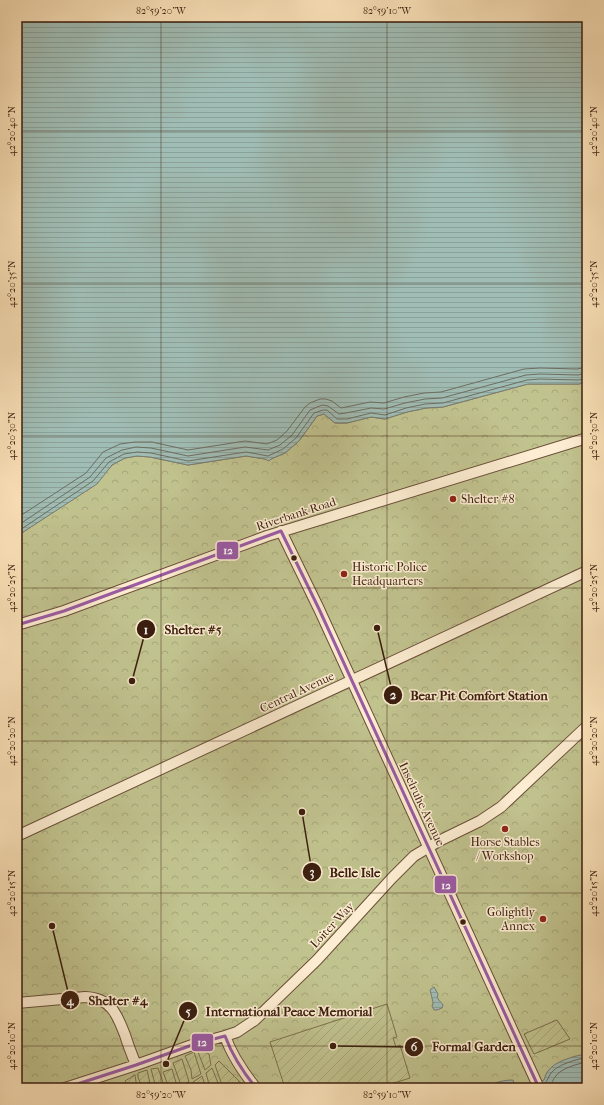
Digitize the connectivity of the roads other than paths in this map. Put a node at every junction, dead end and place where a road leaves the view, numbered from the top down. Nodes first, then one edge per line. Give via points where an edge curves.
1 (587, 438) edge
2 (281, 532) junction
3 (587, 571) edge
4 (17, 625) edge
5 (351, 681) junction
6 (587, 726) edge
7 (17, 836) edge
8 (428, 847) junction
9 (17, 1003) edge
10 (225, 1036) junction
11 (136, 1065) junction
12 (66, 1088) edge
13 (256, 1088) edge
14 (539, 1088) edge

1 - 2 street, Riverbank Road
2 - 4 street, Riverbank Road via 64,611
2 - 5 street, Inselruhe Avenue
3 - 5 street, Central Avenue
5 - 7 street, Central Avenue
5 - 8 street, Inselruhe Avenue
6 - 8 street, Loiter Way via 501,807 480,821
8 - 10 street, Loiter Way via 414,856 392,878 322,955 270,1007 237,1032
8 - 14 street, Inselruhe Avenue
9 - 11 street via 85,997 102,1000 117,1015
10 - 11 street, Loiter Way
10 - 13 street via 238,1064
11 - 12 street, Loiter Way

